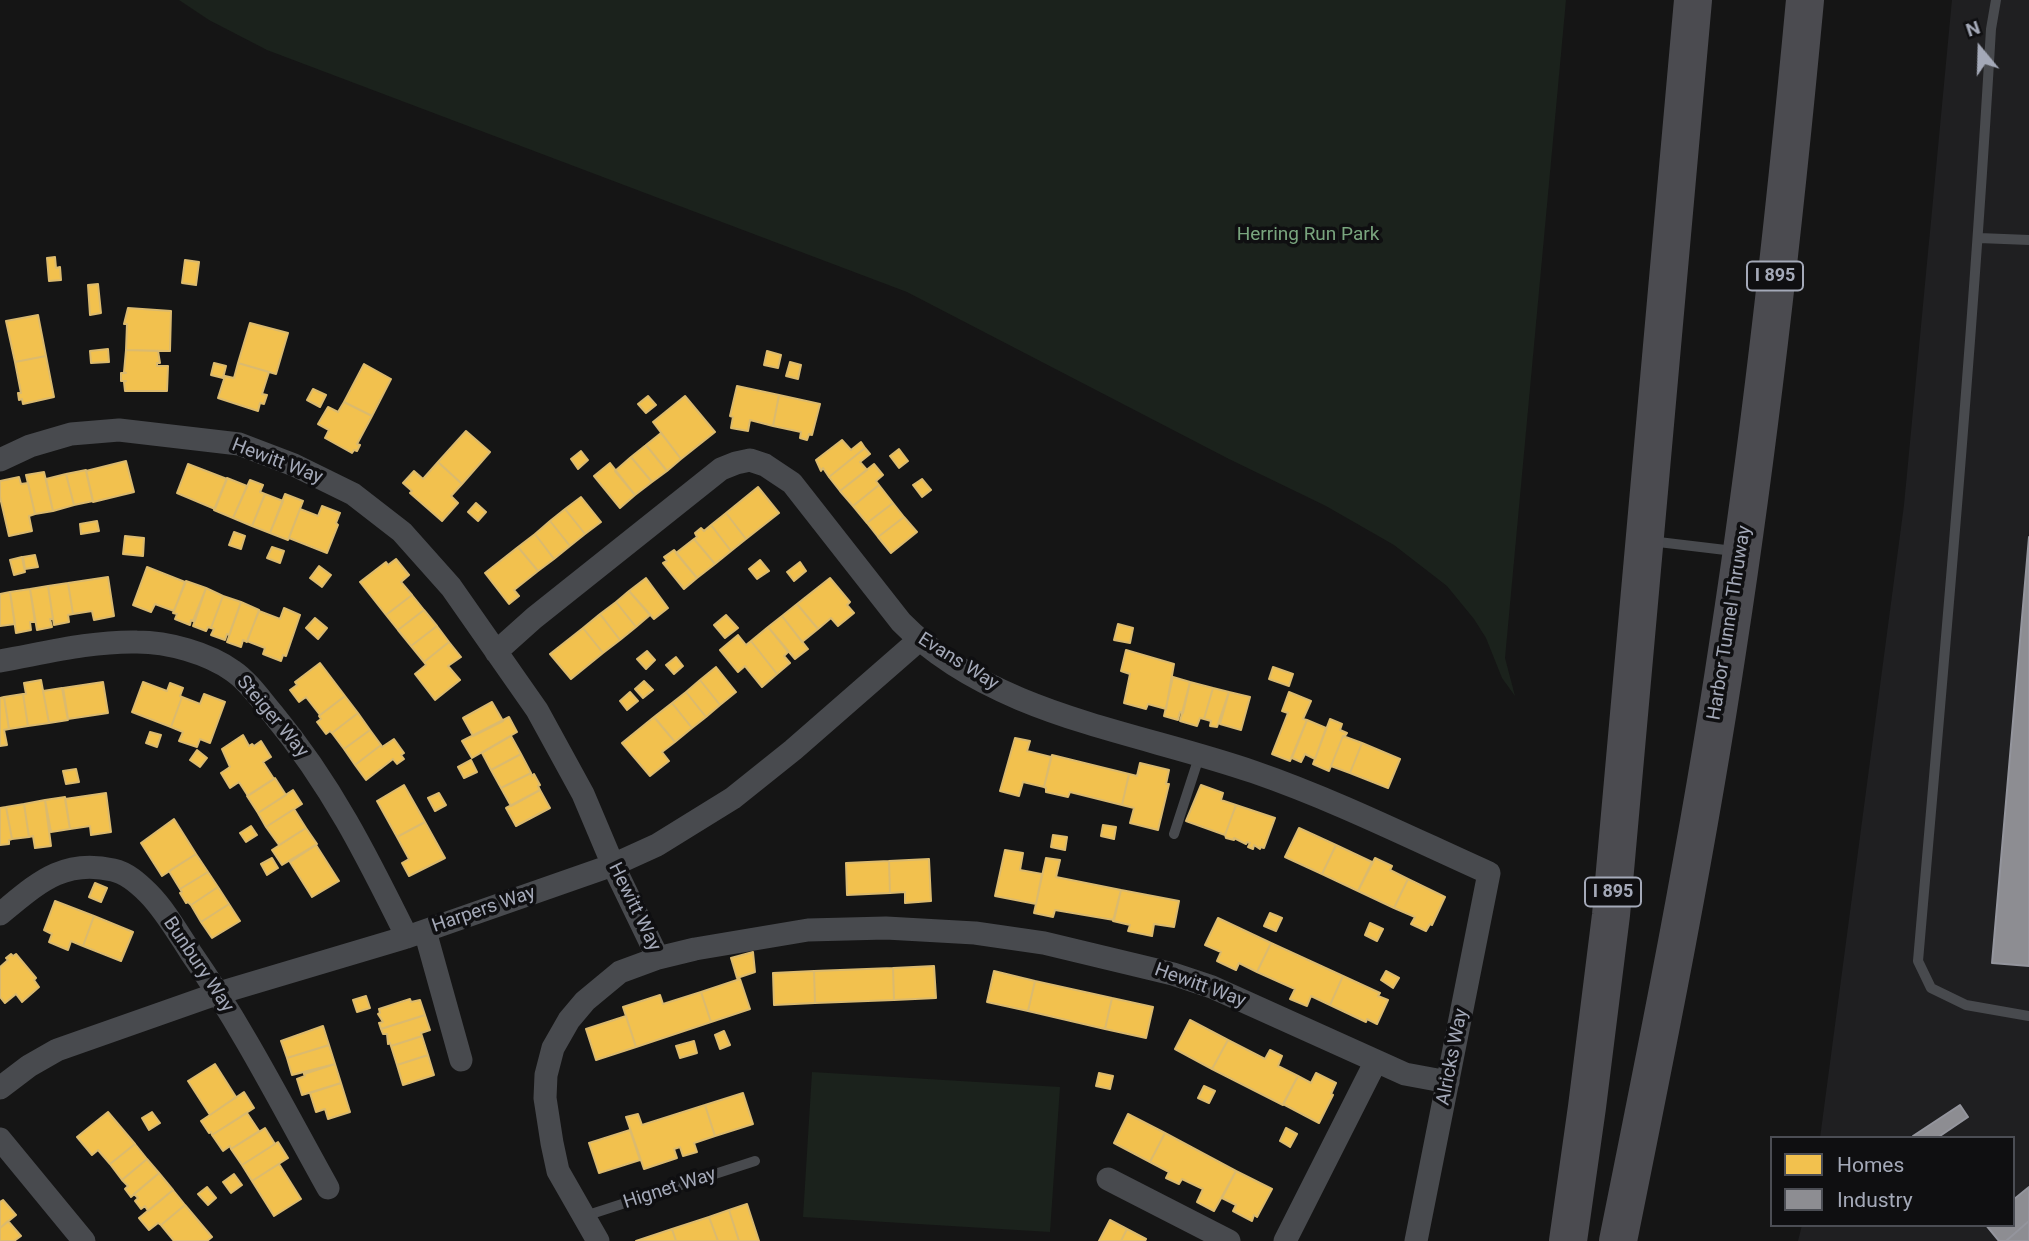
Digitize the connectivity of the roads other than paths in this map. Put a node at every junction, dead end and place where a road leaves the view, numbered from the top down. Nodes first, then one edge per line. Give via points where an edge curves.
1 (1693, 0) edge
2 (1805, 0) edge
3 (1996, 0) edge
4 (1979, 238) junction
5 (2029, 240) edge
6 (0, 460) edge
7 (1644, 540) junction
8 (1741, 552) junction
9 (919, 640) junction
10 (496, 652) junction
11 (0, 661) edge
12 (1200, 754) junction
13 (1174, 834) dead end
14 (614, 865) junction
15 (1489, 873) joint
16 (0, 915) edge
17 (416, 934) junction
18 (658, 958) junction
19 (219, 993) junction
20 (2029, 1016) edge
21 (461, 1060) dead end
22 (1376, 1061) junction
23 (1447, 1082) junction
24 (0, 1088) edge
25 (0, 1139) edge
26 (755, 1161) dead end
27 (1108, 1179) dead end
28 (328, 1188) dead end
29 (585, 1216) junction
30 (84, 1241) edge
31 (598, 1241) edge
32 (1228, 1241) edge
33 (1285, 1241) edge
34 (1416, 1241) edge
35 (1568, 1241) edge
36 (1618, 1241) edge

1 - 7 highway, I 895
2 - 8 highway, Harbor Tunnel Thruway / I 895
3 - 4 lane
4 - 5 lane
4 - 20 lane via 1918,961 1931,988 1966,1005
6 - 10 street, Hewitt Way via 71,434 119,430 239,444 294,465 353,494 402,531 451,587
7 - 8 lane
7 - 35 highway, I 895 via 1611,915
8 - 36 highway, Harbor Tunnel Thruway / I 895 via 1684,903
9 - 10 street, Evans Way via 792,483 765,464 750,460 721,469
9 - 12 street, Evans Way via 976,678 1033,705
9 - 14 street, Harpers Way via 733,799
10 - 14 street, Hewitt Way via 558,744
11 - 17 street, Steiger Way via 138,642 179,648 222,663 293,738 324,781
12 - 13 lane
12 - 15 street, Evans Way via 1304,789
14 - 17 street, Harpers Way
14 - 18 street, Hewitt Way
15 - 23 street, Alricks Way
16 - 19 street, Bunbury Way via 44,878 65,869 119,872 149,894
17 - 19 street, Harpers Way
17 - 21 street, Steiger Way
18 - 22 street, Hewitt Way via 808,930 975,933 1044,943 1173,974
18 - 29 street via 620,972 585,1001 553,1048 545,1098 558,1171
19 - 24 street, Harpers Way via 57,1050
19 - 28 street, Bunbury Way
22 - 23 street, Hewitt Way via 1405,1074
22 - 33 street
23 - 34 street, Alricks Way
25 - 30 street
26 - 29 lane, Hignet Way
27 - 32 street
29 - 31 street

